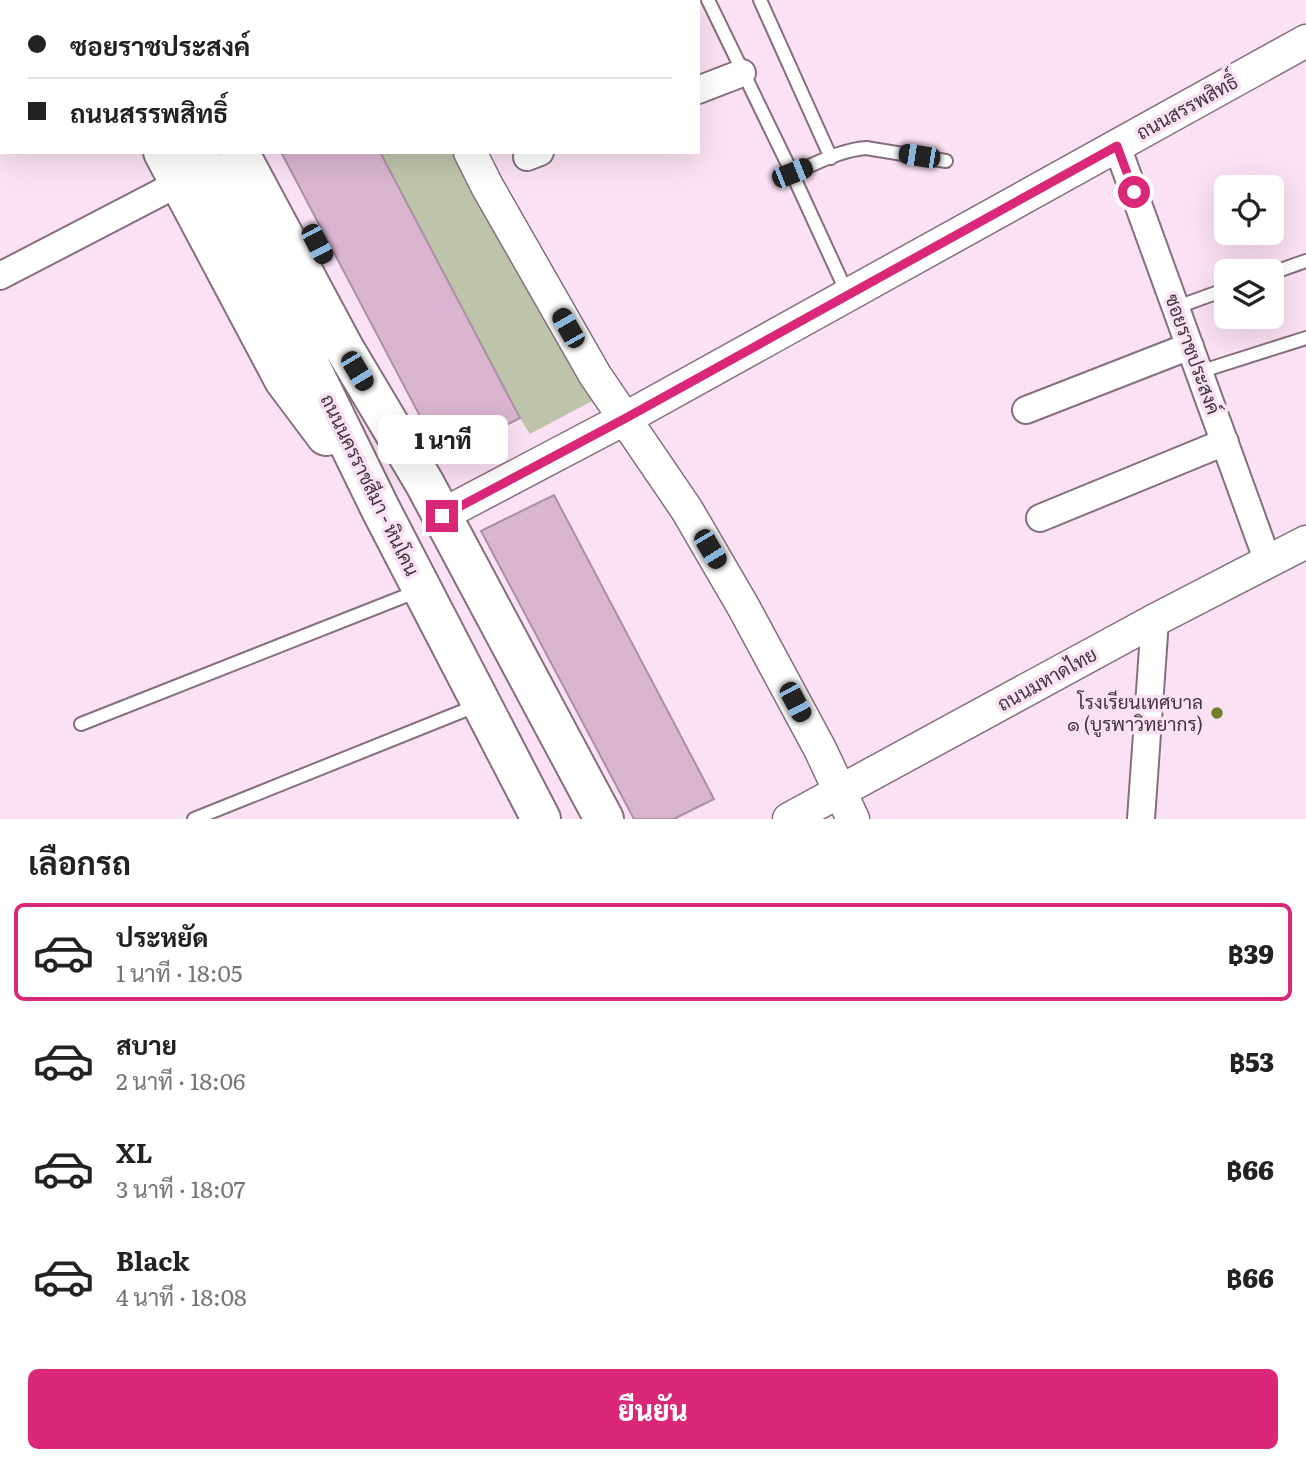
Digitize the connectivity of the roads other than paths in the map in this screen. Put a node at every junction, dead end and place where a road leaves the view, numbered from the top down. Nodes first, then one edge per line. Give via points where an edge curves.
1 (708, 0) edge
2 (760, 0) edge
3 (1306, 41) edge
4 (742, 73) junction
5 (700, 89) edge
6 (1117, 146) junction
7 (240, 154) edge
8 (270, 154) edge
9 (471, 154) edge
10 (831, 158) junction
11 (946, 160) dead end
12 (180, 162) edge
13 (792, 173) junction
14 (1306, 261) edge
15 (1284, 269) edge
16 (0, 276) edge
17 (1214, 294) edge
18 (848, 295) junction
19 (1177, 307) junction
20 (1306, 338) edge
21 (1190, 346) junction
22 (1199, 372) junction
23 (1026, 410) dead end
24 (626, 418) junction
25 (1225, 442) junction
26 (433, 500) junction
27 (381, 510) junction
28 (1040, 518) dead end
29 (1306, 542) edge
30 (1268, 562) junction
31 (422, 590) junction
32 (1156, 620) junction
33 (482, 704) junction
34 (81, 724) dead end
35 (846, 805) edge
36 (194, 819) edge
37 (541, 819) edge
38 (604, 819) edge
39 (789, 819) edge
40 (1141, 819) edge

1 - 4 lane
2 - 10 lane
3 - 6 street, ถนนสรรพสิทธิ์
4 - 5 street
4 - 13 lane
6 - 18 street, ถนนสรรพสิทธิ์
6 - 19 street, ซอยราชประสงค์
7 - 26 main road via 344,348
8 - 26 main road via 366,335
9 - 24 street via 595,375
10 - 11 lane via 866,148
10 - 13 lane
12 - 16 street
12 - 27 main road, ถนนนครราชสีมา - หินโคน via 311,367
12 - 27 main road via 284,380
13 - 18 lane
14 - 15 lane
17 - 19 lane
18 - 24 street, ถนนสรรพสิทธิ์
19 - 21 street, ซอยราชประสงค์
20 - 22 lane
21 - 22 street, ซอยราชประสงค์
21 - 23 street
22 - 25 street, ซอยราชประสงค์
24 - 26 street, ถนนสรรพสิทธิ์
24 - 35 street via 744,608
25 - 28 street
25 - 30 street, ซอยราชประสงค์
26 - 38 main road
27 - 31 main road, ถนนนครราชสีมา - หินโคน
29 - 30 street, ถนนมหาดไทย
30 - 32 street, ถนนมหาดไทย
31 - 33 main road, ถนนนครราชสีมา - หินโคน
31 - 34 lane
32 - 35 street, ถนนมหาดไทย
32 - 40 street
33 - 36 lane
33 - 37 main road, ถนนนครราชสีมา - หินโคน
35 - 39 street, ถนนมหาดไทย

